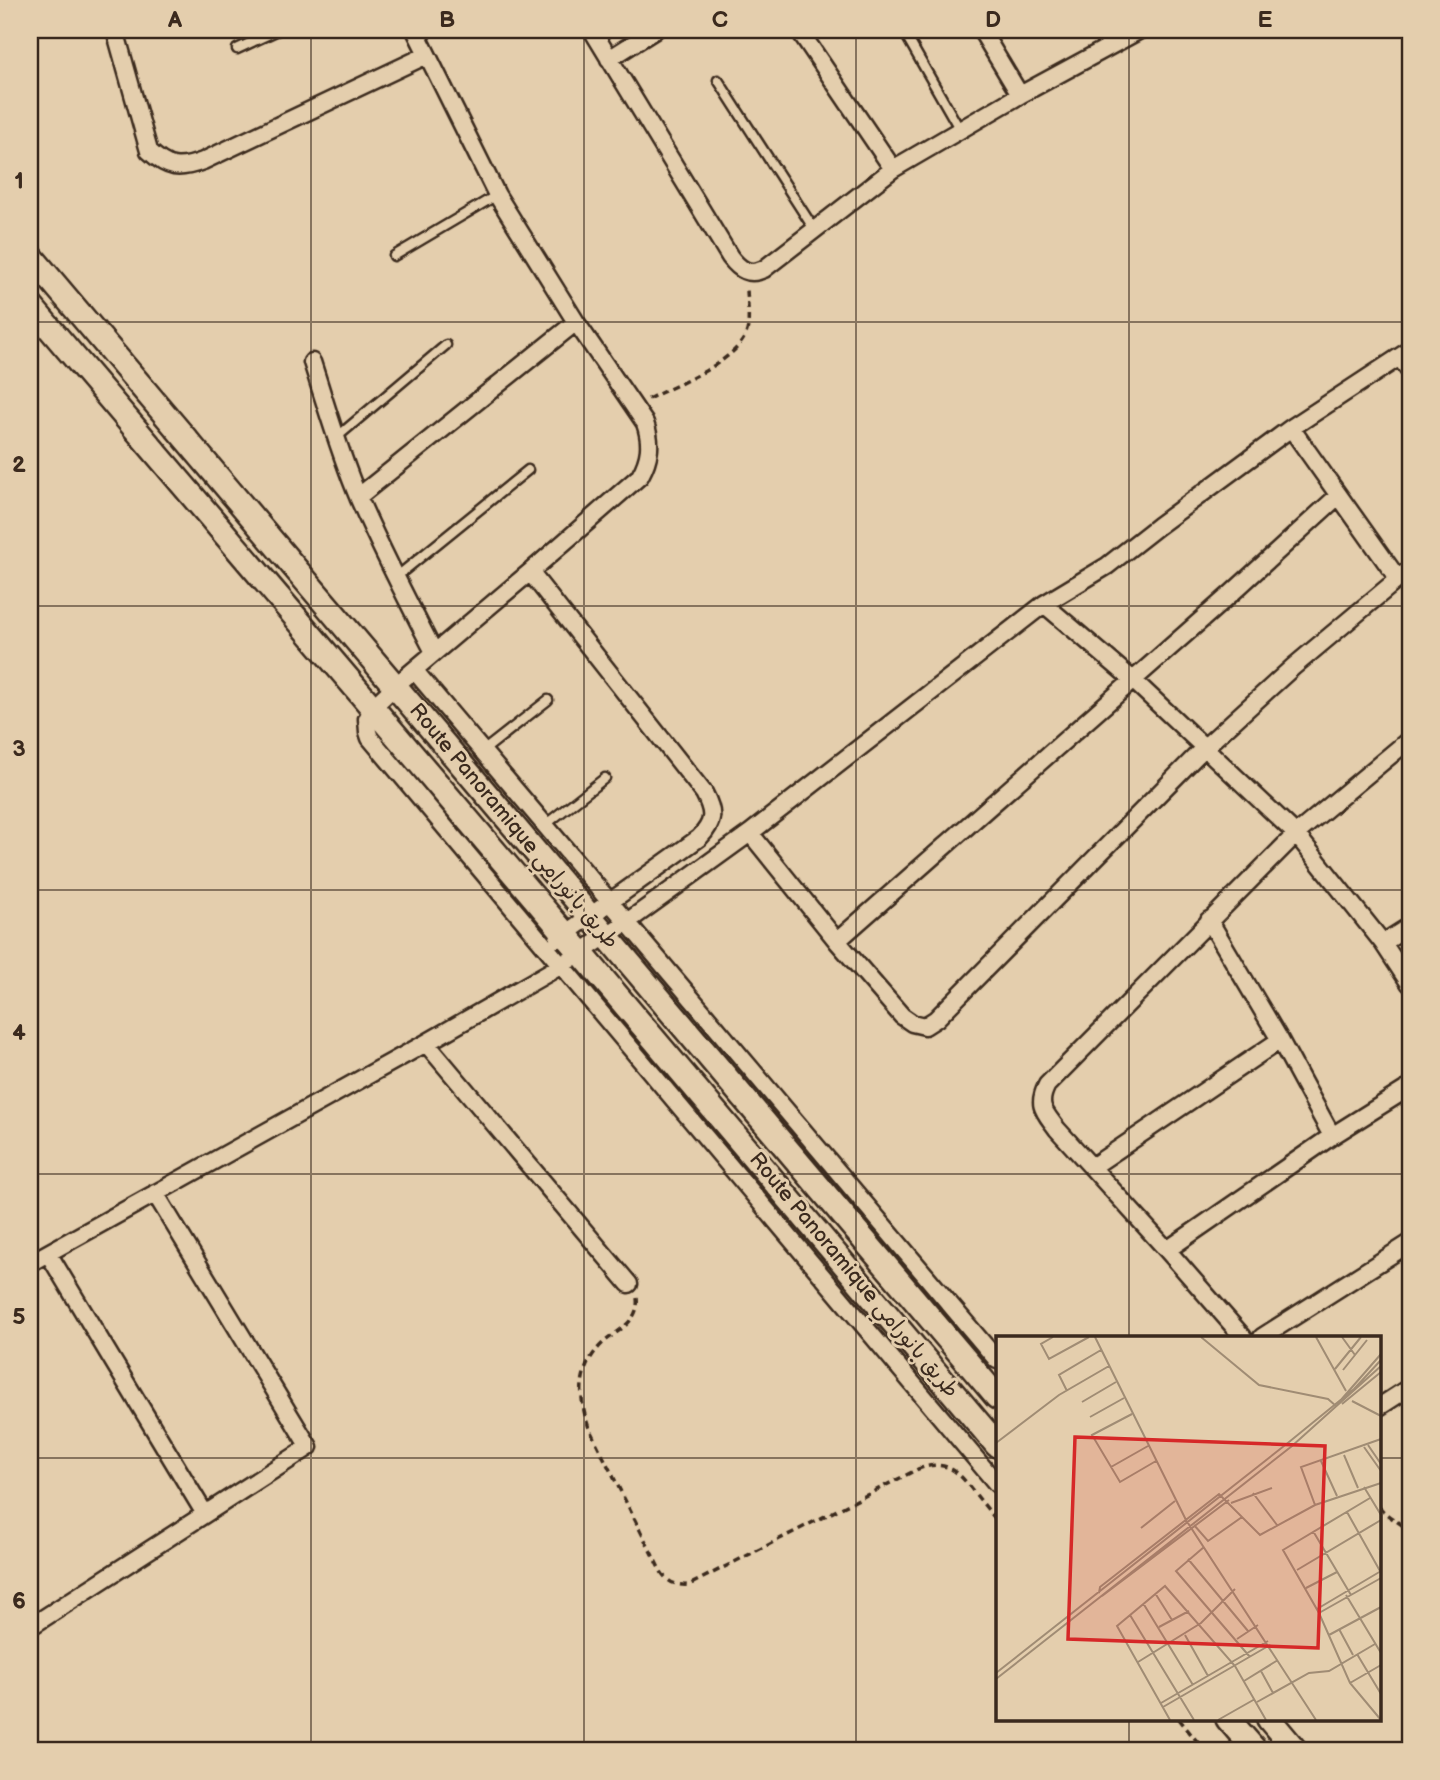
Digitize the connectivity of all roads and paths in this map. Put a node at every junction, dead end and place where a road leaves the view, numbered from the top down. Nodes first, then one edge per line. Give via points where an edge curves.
1 (115, 30) edge
2 (278, 30) edge
3 (415, 30) edge
4 (592, 30) edge
5 (655, 30) edge
6 (799, 30) edge
7 (903, 30) edge
8 (981, 30) edge
9 (1140, 30) edge
10 (237, 49) dead end
11 (427, 55) junction
12 (609, 58) junction
13 (718, 80) dead end
14 (1020, 95) junction
15 (960, 130) junction
16 (893, 169) junction
17 (496, 195) junction
18 (814, 229) junction
19 (30, 256) edge
20 (394, 256) dead end
21 (747, 272) junction
22 (30, 305) edge
23 (576, 322) junction
24 (446, 345) dead end
25 (1405, 354) edge
26 (312, 362) dead end
27 (1410, 372) edge
28 (633, 406) junction
29 (1290, 428) junction
30 (337, 438) junction
31 (528, 471) dead end
32 (1338, 496) junction
33 (358, 497) junction
34 (530, 572) junction
35 (1404, 574) edge
36 (395, 578) junction
37 (1044, 604) junction
38 (434, 652) junction
39 (414, 670) junction
40 (1133, 680) junction
41 (396, 686) junction
42 (548, 700) dead end
43 (373, 707) junction
44 (1410, 739) edge
45 (1205, 747) junction
46 (483, 751) junction
47 (605, 778) dead end
48 (545, 825) junction
49 (750, 833) junction
50 (1296, 834) junction
51 (610, 902) junction
52 (589, 916) junction
53 (1209, 920) junction
54 (627, 922) junction
55 (1410, 926) edge
56 (565, 934) junction
57 (606, 936) junction
58 (837, 941) junction
59 (1383, 943) junction
60 (545, 948) junction
61 (581, 952) junction
62 (560, 966) junction
63 (1410, 984) edge
64 (1280, 1041) junction
65 (426, 1043) junction
66 (1410, 1087) edge
67 (1332, 1136) junction
68 (1092, 1167) junction
69 (155, 1193) junction
70 (1410, 1243) edge
71 (1167, 1250) junction
72 (48, 1253) junction
73 (30, 1263) edge
74 (629, 1284) joint
75 (1242, 1336) edge
76 (1264, 1336) edge
77 (996, 1359) edge
78 (1410, 1387) edge
79 (996, 1396) edge
80 (1380, 1406) edge
81 (996, 1444) edge
82 (996, 1483) edge
83 (1380, 1508) edge
84 (205, 1514) junction
85 (996, 1520) edge
86 (1410, 1532) edge
87 (30, 1627) edge
88 (1180, 1720) edge
89 (1229, 1720) edge
90 (1270, 1720) edge
91 (1204, 1750) edge
92 (1255, 1750) edge
93 (1296, 1750) edge

1 - 11 street via 149,151 160,162 175,167 203,161
2 - 10 lane
3 - 11 street
4 - 12 street
5 - 12 street
6 - 16 street
7 - 15 lane
8 - 14 street
9 - 14 street
11 - 17 street
12 - 21 street via 730,257
13 - 18 lane
14 - 15 street
15 - 16 street
16 - 18 street
17 - 20 lane
17 - 23 street
18 - 21 street via 764,269
19 - 41 street, Route Panoramique طريق بانورامي
21 - 28 path via 747,331 732,353
22 - 43 street, Route Panoramique طريق بانورامي
23 - 28 street
23 - 33 street
24 - 30 lane
25 - 27 street
25 - 29 street
26 - 30 street
28 - 34 street via 649,435 646,465
29 - 32 street
29 - 37 street via 1107,566
30 - 33 street
31 - 36 lane
32 - 35 street
32 - 40 street
33 - 36 street
34 - 38 street
34 - 51 street via 710,804 712,816 699,838
35 - 45 street
36 - 38 street
37 - 40 street
37 - 49 street
38 - 39 street
39 - 41 street
39 - 46 street
40 - 45 street
40 - 58 street
41 - 43 street
41 - 52 street, Route Panoramique طريق بانورامي
42 - 46 lane
43 - 56 street, Route Panoramique طريق بانورامي
43 - 60 street via 367,726 374,744
44 - 50 street
45 - 50 street
45 - 58 street via 932,1023 919,1025 902,1016
46 - 48 street
47 - 48 lane
48 - 51 street
49 - 54 street
49 - 58 street
50 - 53 street
50 - 59 street
51 - 52 street
51 - 54 street
52 - 56 street
52 - 57 street, Route Panoramique طريق بانورامي
53 - 64 street
53 - 68 street via 1042,1093 1044,1110
54 - 57 street
54 - 77 street
55 - 59 street
56 - 60 street
56 - 61 street, Route Panoramique طريق بانورامي
57 - 61 street
57 - 79 street, Route Panoramique طريق بانورامي
59 - 63 street
60 - 62 street
61 - 62 street
61 - 81 street, Route Panoramique طريق بانورامي
62 - 65 street
62 - 82 street
64 - 67 street
64 - 68 street
65 - 69 street
65 - 74 street
66 - 67 street
67 - 71 street
68 - 71 street
69 - 72 street
69 - 84 street via 309,1447
70 - 76 street
71 - 75 street
72 - 73 street
72 - 84 street
74 - 85 path via 638,1305 634,1316 591,1358 580,1394 589,1428 660,1570 672,1583 690,1585 930,1465 955,1470
78 - 80 street
83 - 86 path
84 - 87 street
88 - 91 path
89 - 92 street
90 - 93 street

